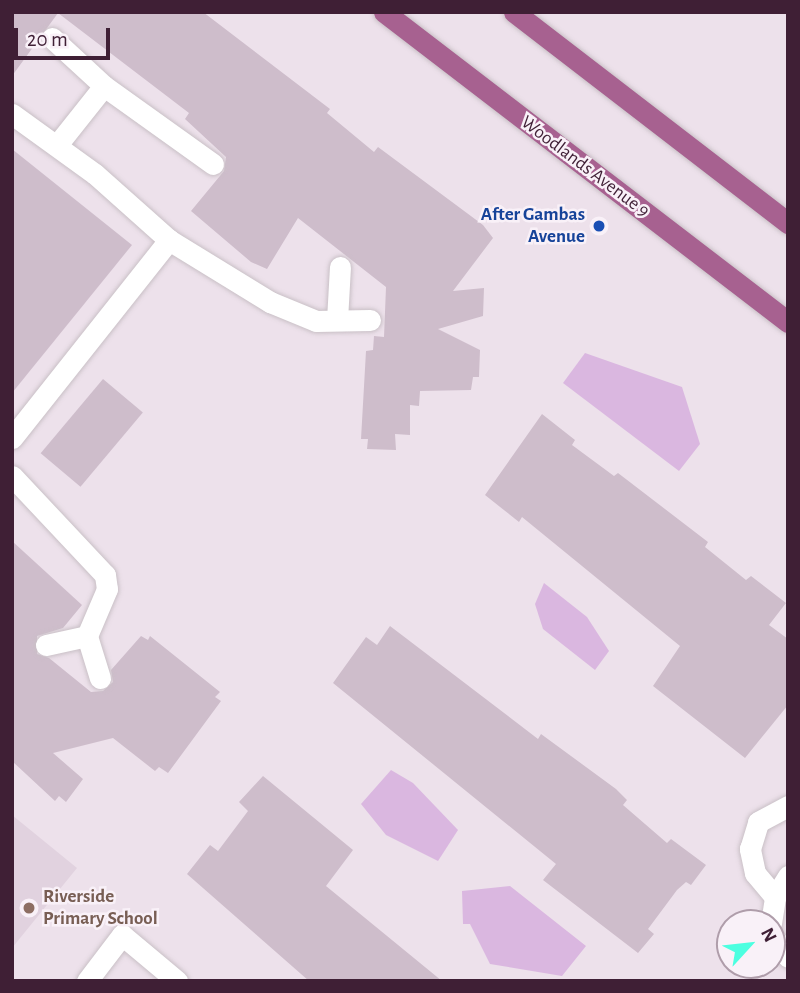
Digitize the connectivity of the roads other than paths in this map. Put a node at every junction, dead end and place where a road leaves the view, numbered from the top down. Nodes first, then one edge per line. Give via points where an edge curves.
1 (383, 12) edge
2 (513, 12) edge
3 (52, 38) dead end
4 (104, 86) junction
5 (16, 126) edge
6 (57, 145) junction
7 (213, 164) dead end
8 (788, 223) edge
9 (169, 240) junction
10 (340, 267) dead end
11 (337, 320) junction
12 (370, 320) dead end
13 (788, 321) edge
14 (12, 438) edge
15 (12, 477) edge
16 (87, 636) junction
17 (46, 645) dead end
18 (100, 678) dead end
19 (788, 806) edge
20 (788, 876) edge
21 (775, 897) junction
22 (773, 909) edge
23 (87, 981) edge
24 (177, 981) edge

1 - 13 main road, Woodlands Avenue 9
2 - 8 main road
3 - 4 lane
4 - 6 lane
4 - 7 lane
5 - 6 lane
6 - 9 lane
9 - 11 lane via 270,302 316,321
9 - 14 lane
10 - 11 lane
11 - 12 lane
15 - 16 lane via 105,575 107,589
16 - 17 lane
16 - 18 lane
19 - 21 lane via 758,822 750,849 755,873
20 - 21 lane
21 - 22 lane
23 - 24 lane via 122,935

